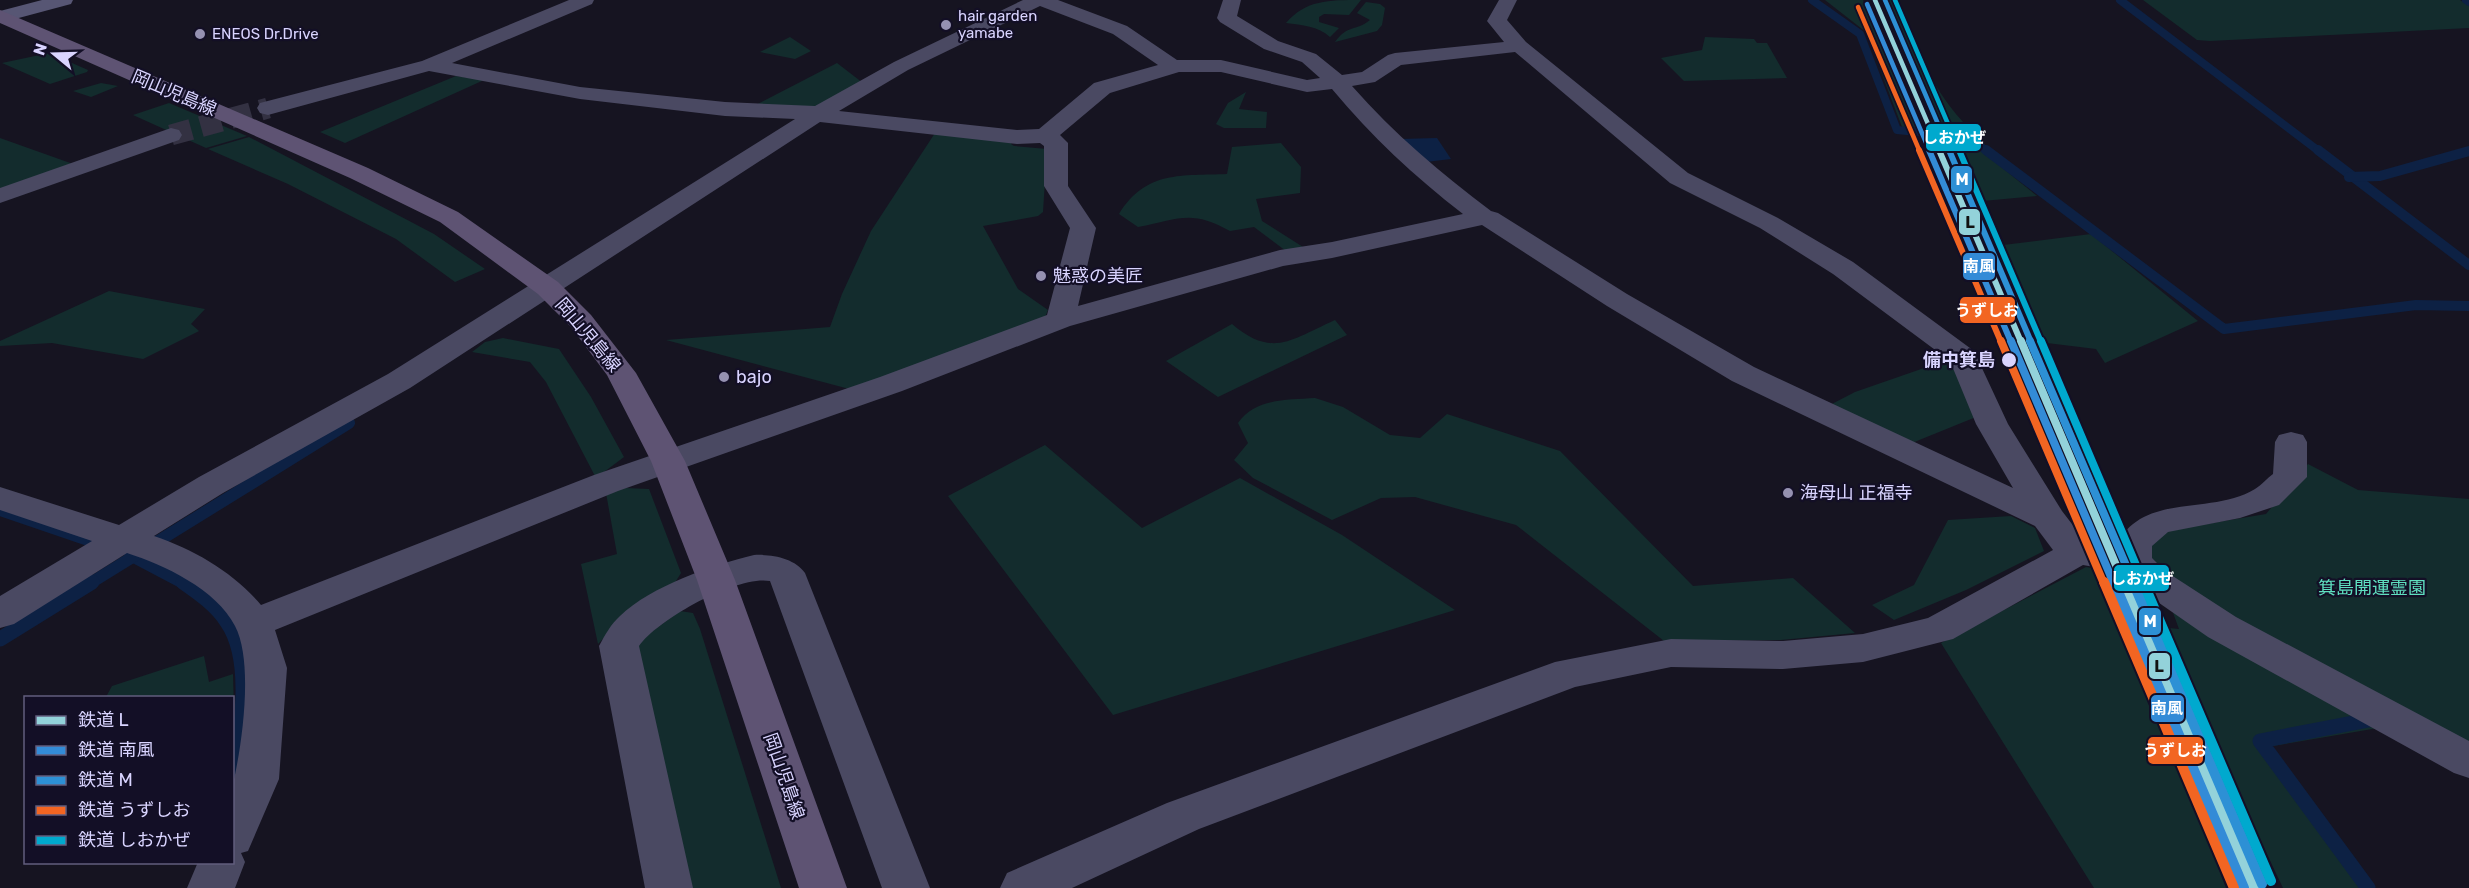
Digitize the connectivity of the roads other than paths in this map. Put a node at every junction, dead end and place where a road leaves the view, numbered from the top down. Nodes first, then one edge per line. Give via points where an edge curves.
1 (64, 0) edge
2 (585, 0) edge
3 (1232, 0) edge
4 (1508, 0) edge
5 (1044, 1) edge
6 (0, 17) edge
7 (1271, 45) junction
8 (1519, 46) junction
9 (429, 65) junction
10 (1221, 66) junction
11 (1174, 67) junction
12 (1337, 82) junction
13 (268, 108) tunnel mouth
14 (822, 115) junction
15 (171, 135) tunnel mouth
16 (1045, 136) junction
17 (0, 196) edge
18 (1483, 217) junction
19 (548, 288) junction
20 (1060, 320) junction
21 (2291, 442) dead end
22 (668, 461) junction
23 (0, 498) edge
24 (2048, 518) junction
25 (142, 544) junction
26 (2073, 551) junction
27 (2134, 562) junction
28 (716, 580) junction
29 (0, 614) edge
30 (254, 623) junction
31 (2469, 761) edge
32 (234, 832) edge
33 (221, 864) edge
34 (211, 888) edge
35 (669, 888) edge
36 (823, 888) edge
37 (906, 888) edge
38 (1023, 888) edge

1 - 6 main road
2 - 9 street
3 - 7 street via 1227,18
4 - 8 street via 1497,21
5 - 11 street via 1120,30
5 - 14 street via 902,66
6 - 19 main road, 岡山児島線 via 359,173 449,217
7 - 10 street
7 - 12 street via 1309,58
8 - 12 street via 1395,59 1368,78
8 - 24 street via 1679,178 1769,223 1843,268 1963,357 1992,424
9 - 13 street
9 - 14 street via 580,93
10 - 11 street
10 - 12 street via 1307,86
11 - 16 street via 1102,88
12 - 18 street via 1418,167
14 - 16 street via 1017,137
14 - 19 street
15 - 17 street
16 - 20 street via 1056,142 1056,186 1083,228
18 - 20 street via 1280,258
18 - 24 street via 1743,374
19 - 22 main road, 岡山児島線 via 581,321 621,373
19 - 25 street via 399,381 228,475
20 - 22 street via 891,384
21 - 27 street via 2290,477 2267,497 2240,507 2157,523 2137,540
22 - 28 main road, 岡山児島線
22 - 30 street
23 - 25 street
24 - 26 street
25 - 29 street
25 - 30 street via 210,578 234,598
26 - 27 street
26 - 38 street via 2070,557 1939,629 1863,648 1783,655 1671,653 1569,673 1183,816
27 - 31 street via 2152,580 2222,627
28 - 35 street via 643,617 619,646
28 - 36 main road, 岡山児島線
28 - 37 street via 755,567 786,573
30 - 32 street via 267,668 257,779
33 - 34 street

